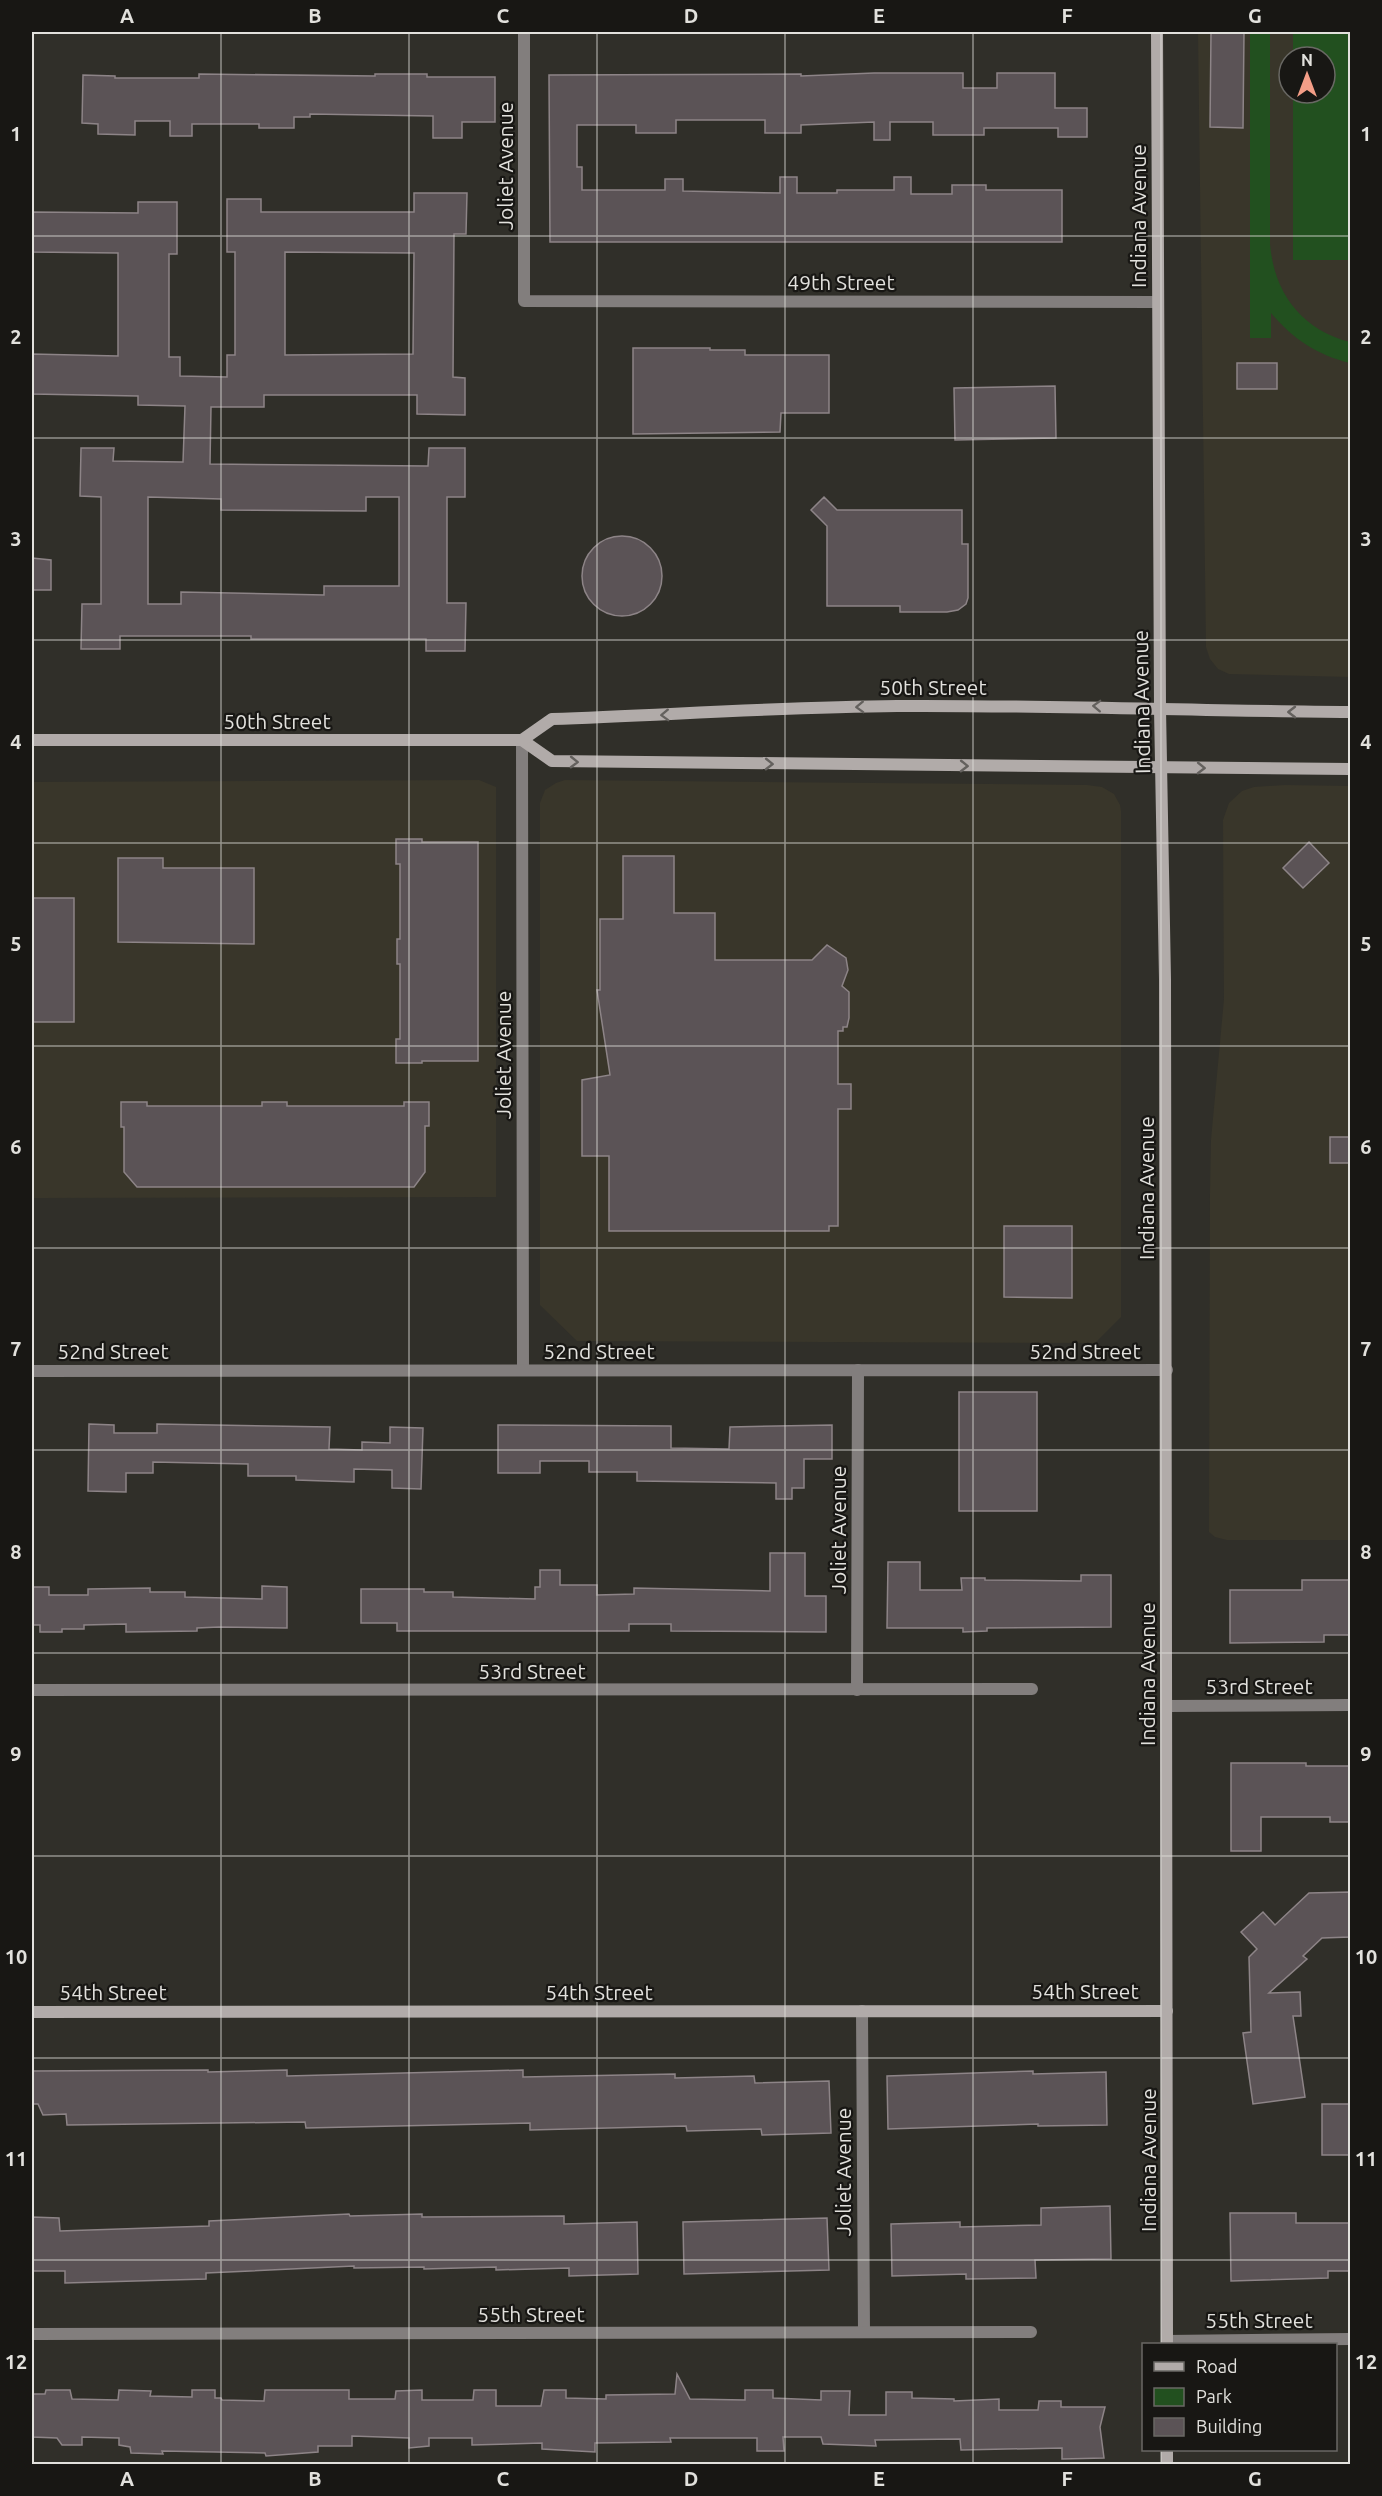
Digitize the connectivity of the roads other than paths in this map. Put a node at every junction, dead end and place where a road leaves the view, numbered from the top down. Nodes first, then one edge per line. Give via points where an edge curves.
1 (524, 32) edge
2 (1156, 32) edge
3 (524, 301) joint
4 (1157, 302) junction
5 (1160, 709) junction
6 (1350, 712) edge
7 (522, 740) junction
8 (32, 741) edge
9 (1162, 768) junction
10 (1350, 769) edge
11 (523, 1370) junction
12 (858, 1370) junction
13 (1167, 1370) junction
14 (32, 1371) edge
15 (1032, 1689) dead end
16 (32, 1690) edge
17 (857, 1690) junction
18 (1350, 1705) edge
19 (1167, 1706) junction
20 (862, 2011) junction
21 (1167, 2011) junction
22 (32, 2012) edge
23 (864, 2332) junction
24 (1031, 2332) dead end
25 (32, 2334) edge
26 (1350, 2339) edge
27 (1167, 2343) edge

1 - 3 street, Joliet Avenue
2 - 4 main road, Indiana Avenue
3 - 4 street, 49th Street
4 - 5 main road, Indiana Avenue
6 -> 5 main road, 50th Street
5 -> 7 main road, 50th Street via 894,706 552,719
5 - 9 main road, Indiana Avenue
7 - 8 main road, 50th Street
7 -> 9 main road via 552,761
7 - 11 street, Joliet Avenue
9 -> 10 main road
9 - 13 main road, Indiana Avenue
11 - 12 street, 52nd Street
11 - 14 street, 52nd Street
12 - 13 street, 52nd Street
12 - 17 street, Joliet Avenue
13 - 19 main road, Indiana Avenue
15 - 17 street, 53rd Street
16 - 17 street, 53rd Street
18 - 19 street, 53rd Street
19 - 21 main road, Indiana Avenue
20 - 21 main road, 54th Street
20 - 22 main road, 54th Street
20 - 23 street, Joliet Avenue
21 - 27 main road, Indiana Avenue
23 - 24 street, 55th Street
23 - 25 street, 55th Street
26 - 27 street, 55th Street

